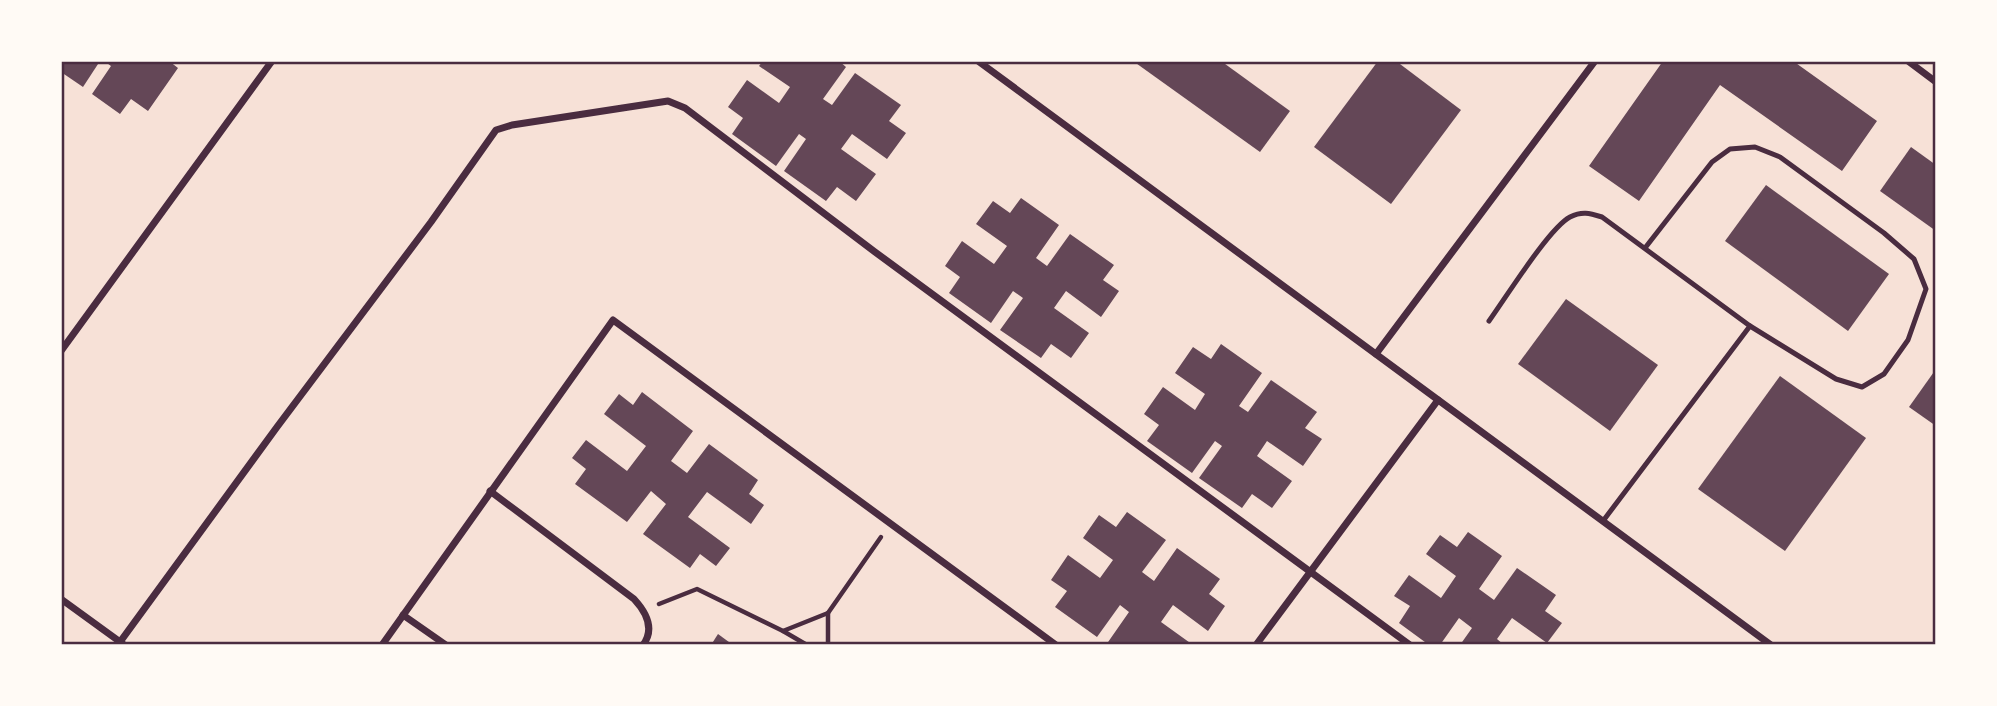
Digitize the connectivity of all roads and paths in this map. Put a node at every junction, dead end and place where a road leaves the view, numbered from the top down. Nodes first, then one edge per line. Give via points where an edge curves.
1 (272, 61) edge
2 (978, 61) edge
3 (1595, 61) edge
4 (1908, 61) edge
5 (1936, 82) edge
6 (1645, 248) junction
7 (1489, 321) dead end
8 (1749, 326) junction
9 (61, 351) edge
10 (1376, 354) junction
11 (1438, 400) junction
12 (490, 491) junction
13 (1603, 521) junction
14 (889, 525) junction
15 (1310, 571) junction
16 (61, 599) edge
17 (643, 610) junction
18 (828, 613) junction
19 (403, 615) junction
20 (783, 631) junction
21 (122, 643) edge
22 (382, 645) edge
23 (446, 645) edge
24 (643, 645) edge
25 (807, 645) edge
26 (828, 645) edge
27 (1056, 645) edge
28 (1256, 645) edge
29 (1410, 645) edge
30 (1771, 645) edge

1 - 9 street
2 - 10 street
3 - 10 street
4 - 5 street
6 - 7 lane via 1602,216 1585,212 1568,218 1551,234
6 - 8 lane
6 - 8 lane via 1712,162 1730,149 1755,147 1780,157 1884,233 1914,259 1926,289 1908,340 1884,374 1862,387 1836,379
8 - 13 lane
10 - 11 street
11 - 13 street
11 - 15 street
12 - 14 street via 613,320
12 - 17 street
12 - 19 street
13 - 30 street
14 - 18 path
14 - 27 street
15 - 21 street via 685,108 668,101 496,130
15 - 28 street
15 - 29 street
16 - 21 street
17 - 20 path via 697,589
17 - 24 street via 649,624
18 - 20 path
18 - 26 path
19 - 22 street
19 - 23 street
20 - 25 path

